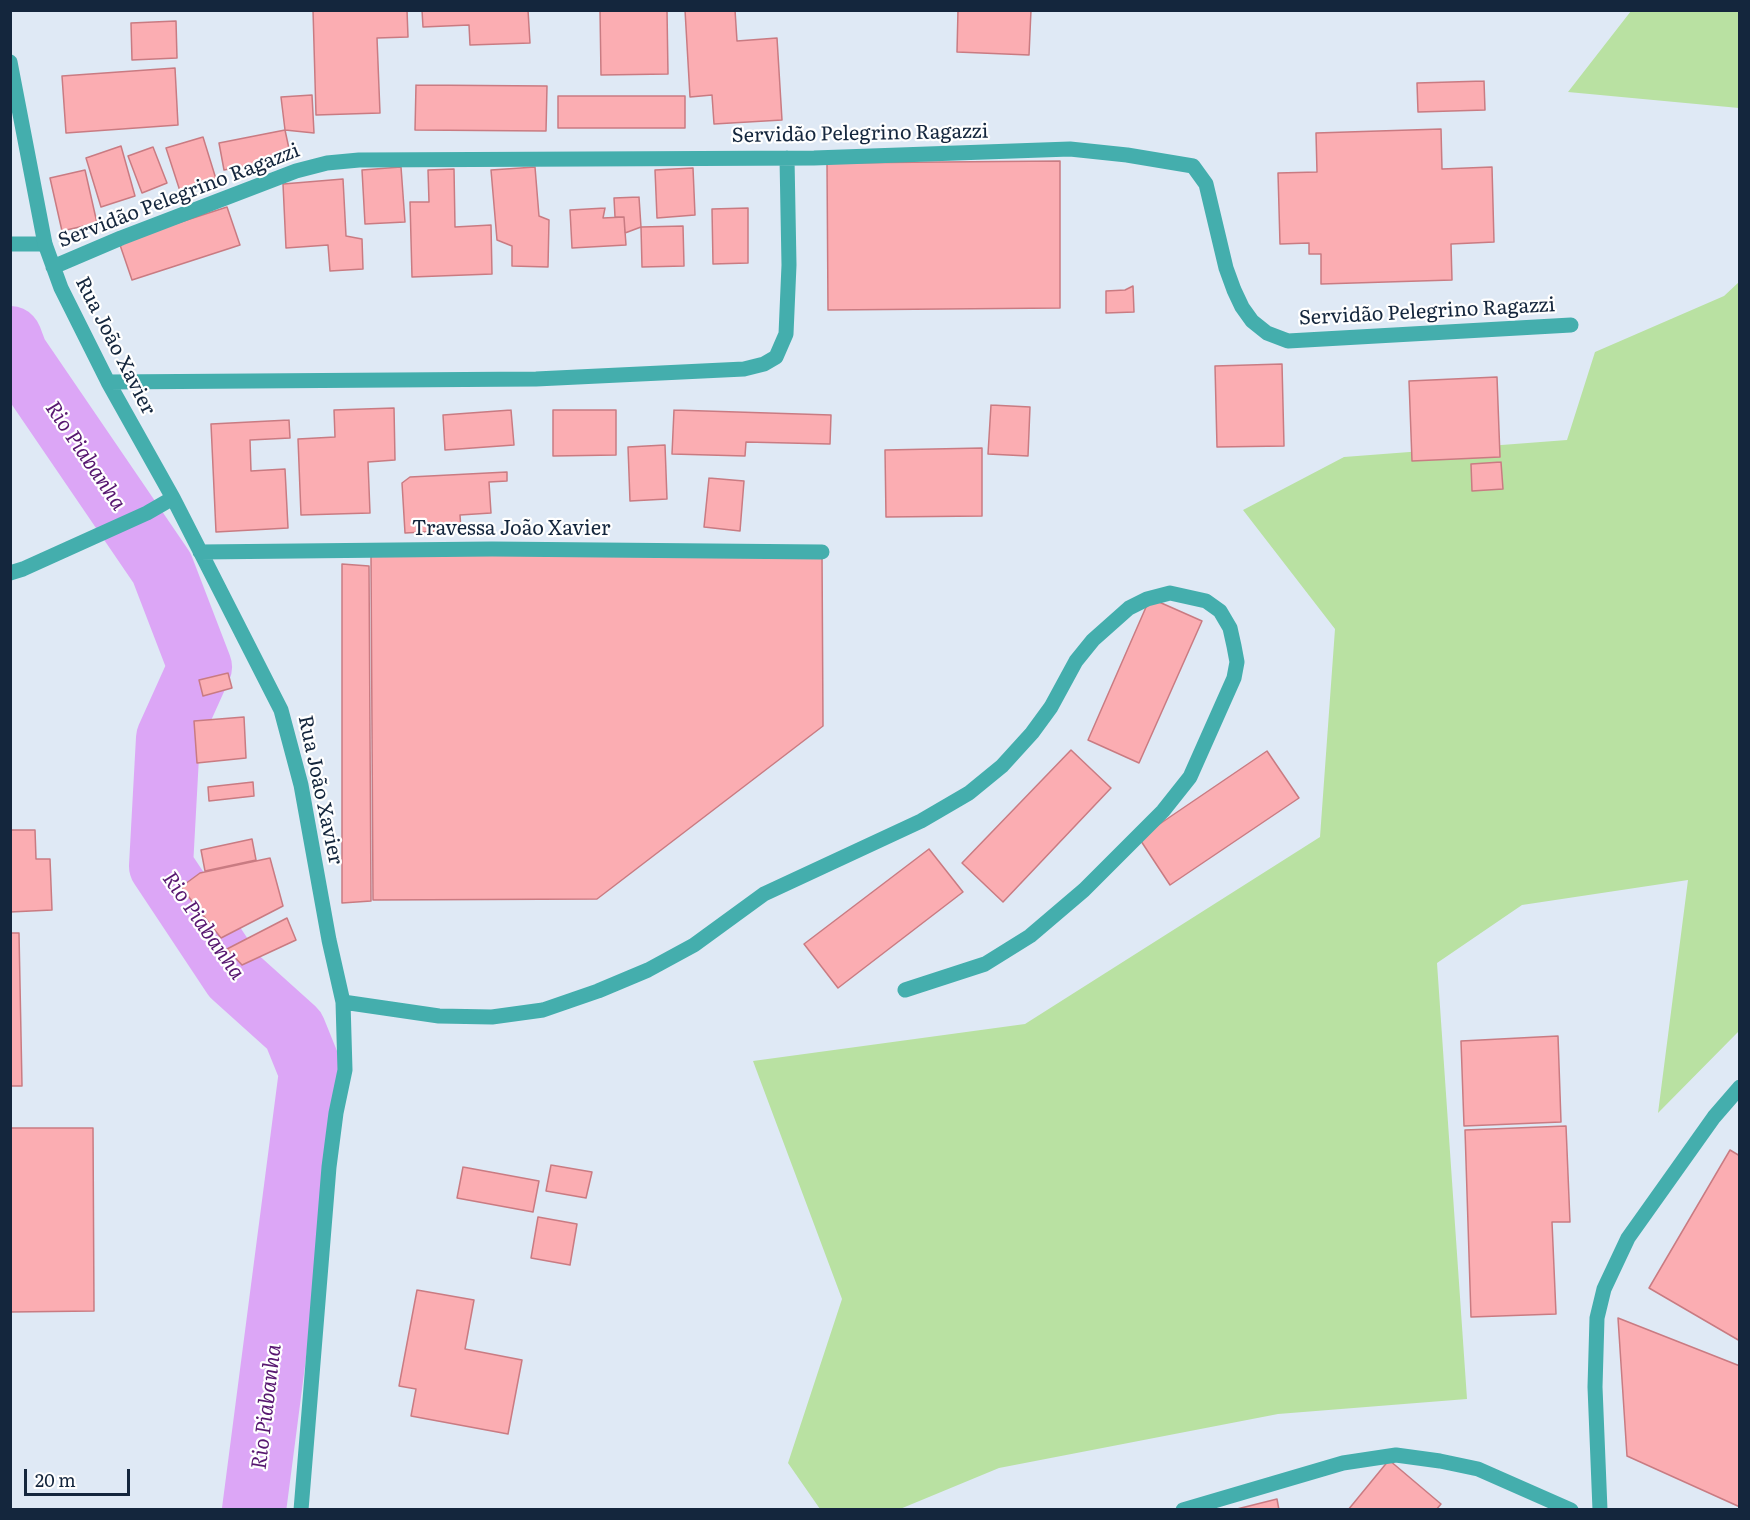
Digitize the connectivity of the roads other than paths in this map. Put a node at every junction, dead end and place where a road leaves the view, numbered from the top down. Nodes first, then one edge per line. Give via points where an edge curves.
1 (10, 62) edge
2 (787, 158) junction
3 (10, 244) edge
4 (45, 244) junction
5 (53, 267) junction
6 (1570, 325) dead end
7 (108, 382) junction
8 (173, 498) junction
9 (200, 552) junction
10 (822, 552) dead end
11 (10, 573) edge
12 (905, 990) dead end
13 (343, 1002) junction
14 (1740, 1087) edge
15 (301, 1509) edge
16 (1183, 1509) edge
17 (1571, 1509) edge
18 (1600, 1509) edge

1 - 4 street, Rua João Xavier
2 - 5 street, Servidão Pelegrino Ragazzi via 327,163 285,175
2 - 6 street, Servidão Pelegrino Ragazzi via 1070,150 1193,166 1206,184 1234,290 1252,321 1267,333 1288,341
2 - 7 street via 786,334 776,357 764,364 744,369 536,379
3 - 4 street
4 - 5 street, Rua João Xavier
5 - 7 street, Rua João Xavier
7 - 8 street, Rua João Xavier
8 - 9 street, Rua João Xavier
8 - 11 street
9 - 10 street, Travessa João Xavier via 492,549
9 - 13 street, Rua João Xavier via 281,710 301,785
12 - 13 street via 985,964 1030,936 1084,890 1163,811 1190,777 1234,678 1234,646 1220,610 1206,601 1170,593 1129,608 1076,661 1032,733 1002,766 969,793 921,821 764,894 694,945 648,970 543,1010 492,1017 440,1016
13 - 15 street, Rua João Xavier via 345,1070 329,1167
14 - 18 street via 1714,1117 1628,1238 1605,1289 1597,1318 1595,1387
16 - 17 street via 1343,1463 1395,1455 1478,1470

